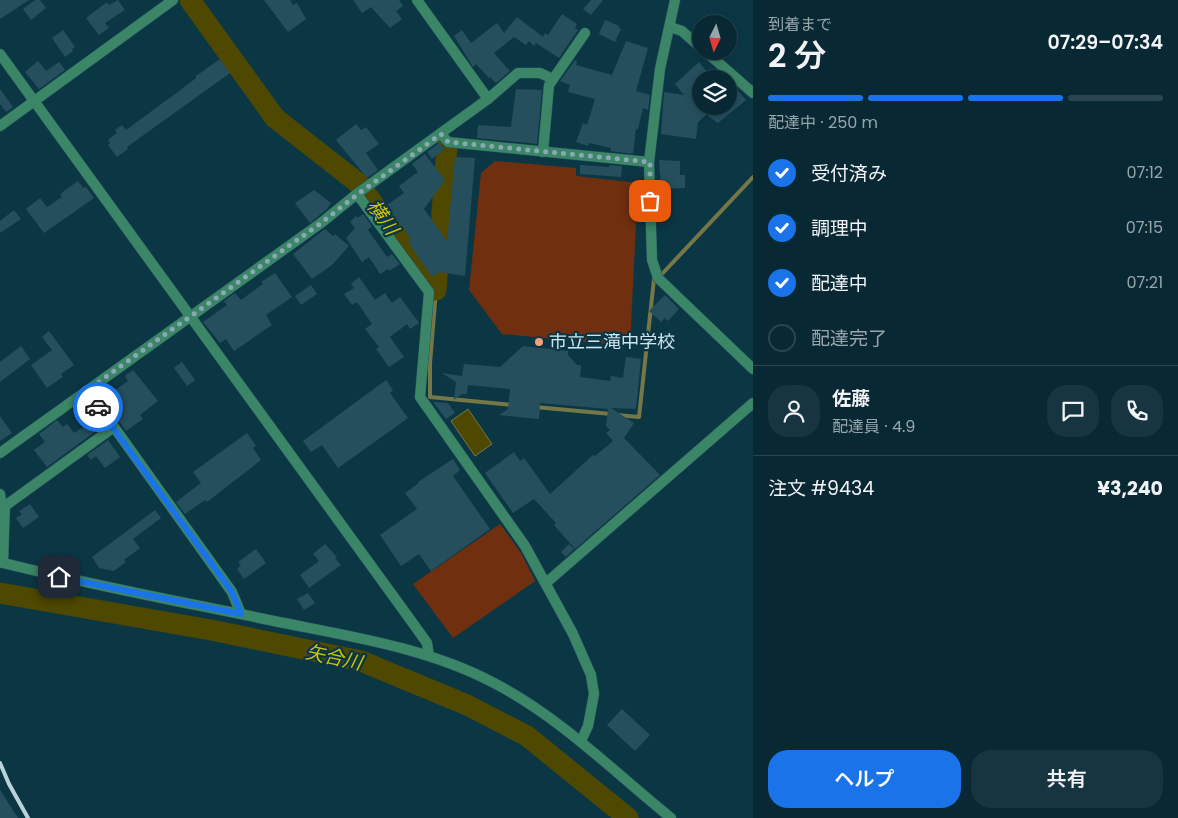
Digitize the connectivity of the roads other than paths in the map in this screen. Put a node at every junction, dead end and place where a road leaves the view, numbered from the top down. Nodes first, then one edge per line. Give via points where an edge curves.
1 (172, 0) edge
2 (417, 0) edge
3 (675, 0) edge
4 (670, 27) junction
5 (585, 33) dead end
6 (692, 40) edge
7 (0, 54) edge
8 (715, 60) edge
9 (553, 79) junction
10 (753, 93) edge
11 (488, 99) junction
12 (34, 100) junction
13 (0, 126) edge
14 (441, 134) junction
15 (543, 152) junction
16 (650, 162) junction
17 (360, 192) junction
18 (190, 316) junction
19 (753, 369) edge
20 (86, 391) junction
21 (753, 403) edge
22 (114, 427) junction
23 (0, 453) edge
24 (0, 494) edge
25 (5, 506) junction
26 (2, 563) edge
27 (546, 583) junction
28 (241, 614) junction
29 (429, 656) junction
30 (581, 741) junction
31 (671, 818) edge

1 - 12 street
2 - 11 street
3 - 4 street
4 - 6 street via 682,31
4 - 16 street via 660,69
5 - 9 street
7 - 12 street
8 - 10 street
9 - 11 street via 540,74 518,73
9 - 15 street via 548,88
11 - 14 street
12 - 13 street
12 - 18 street
14 - 15 street via 448,142
14 - 17 street
15 - 16 street
16 - 19 street via 651,251 658,278
17 - 18 street
17 - 27 street via 429,292 420,396 525,546
18 - 20 street
18 - 29 street via 427,643
20 - 22 street
20 - 23 street
21 - 27 street
22 - 25 street
22 - 28 street via 232,592
24 - 25 street
25 - 26 street
26 - 28 street
27 - 30 street via 591,675 592,710
28 - 29 street
29 - 30 street via 508,690
30 - 31 street

